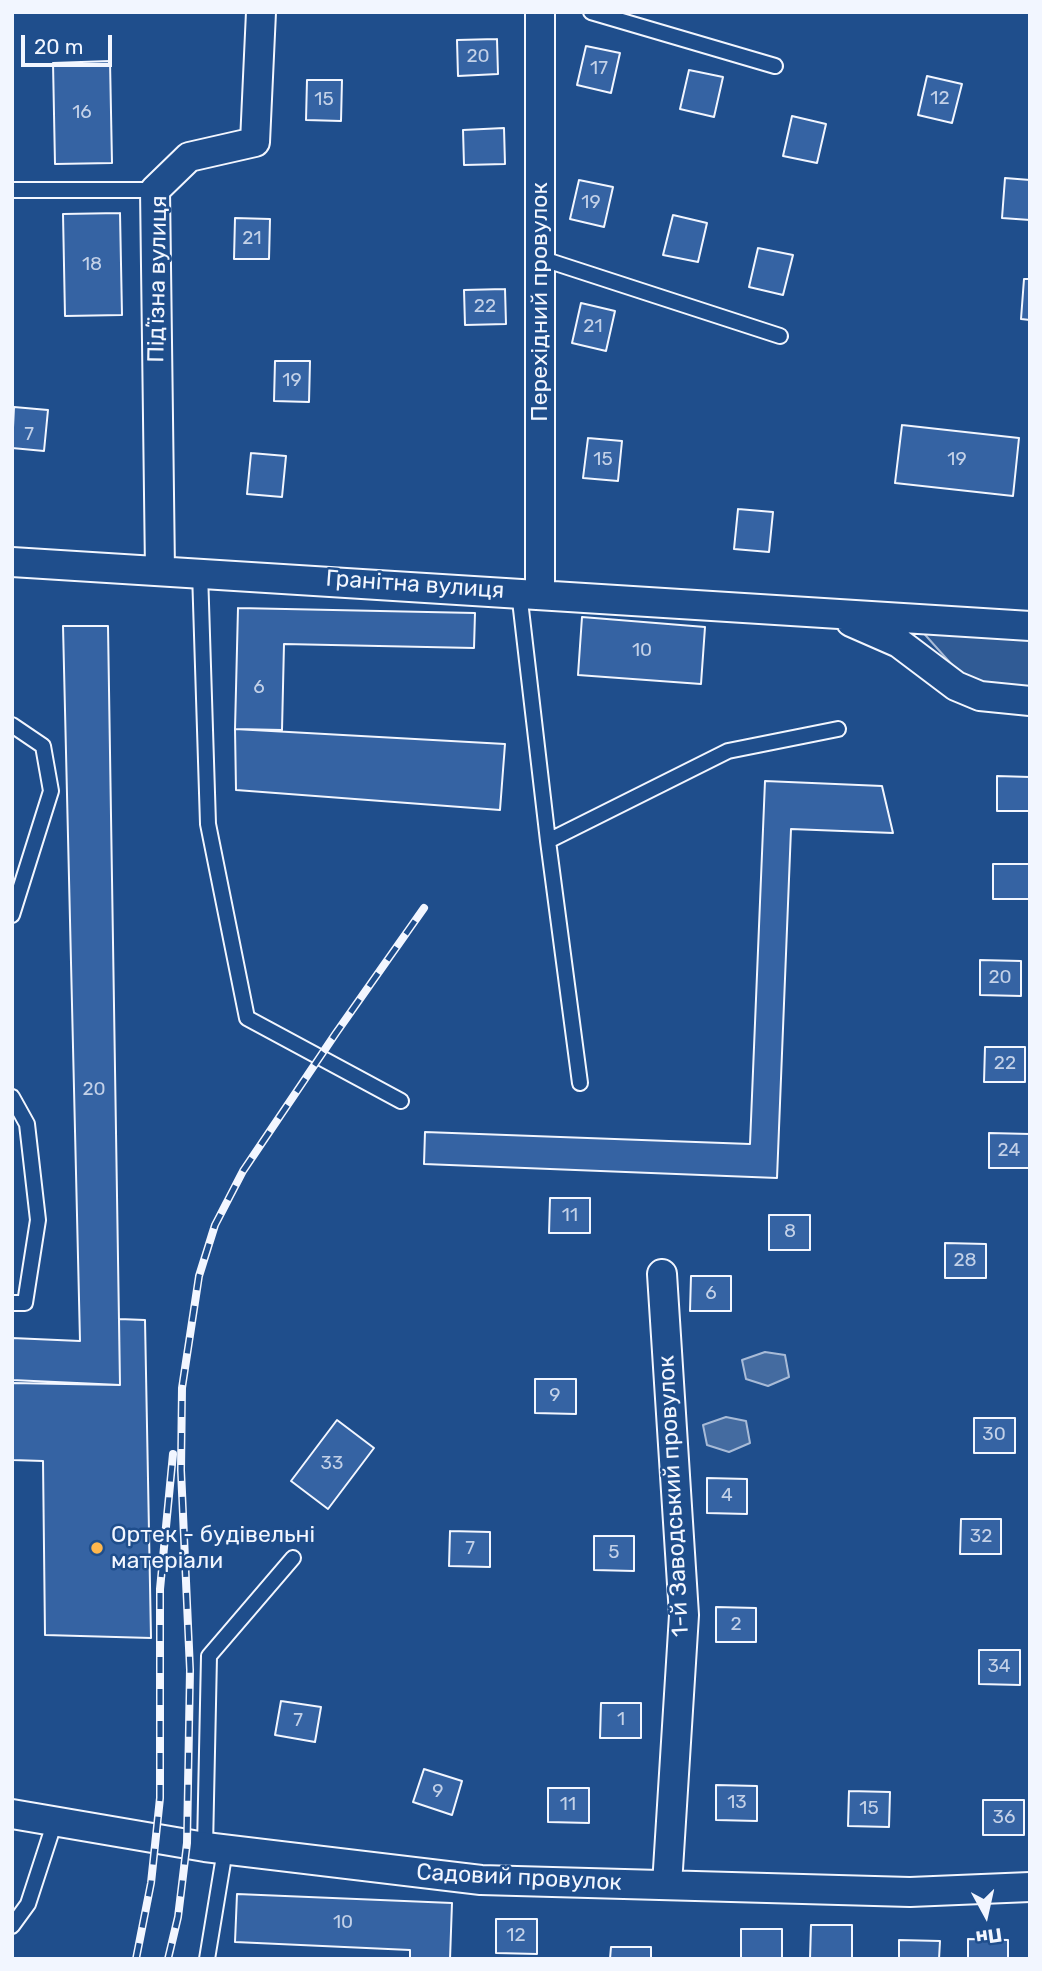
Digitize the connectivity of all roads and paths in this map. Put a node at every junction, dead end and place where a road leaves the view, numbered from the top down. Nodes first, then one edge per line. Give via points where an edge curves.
1 (261, 12) edge
2 (540, 12) edge
3 (591, 12) edge
4 (775, 66) dead end
5 (12, 190) edge
6 (155, 190) junction
7 (540, 258) junction
8 (780, 336) dead end
9 (12, 562) edge
10 (160, 570) junction
11 (200, 572) junction
12 (530, 592) junction
13 (818, 612) junction
14 (1030, 625) edge
15 (1030, 701) edge
16 (12, 725) edge
17 (838, 729) dead end
18 (548, 841) junction
19 (15, 896) edge
20 (12, 915) edge
21 (580, 1083) dead end
22 (12, 1097) edge
23 (401, 1101) dead end
24 (662, 1274) dead end
25 (12, 1303) edge
26 (293, 1558) dead end
27 (12, 1814) edge
28 (55, 1821) junction
29 (215, 1848) junction
30 (667, 1885) junction
31 (1030, 1887) edge
32 (12, 1926) edge
33 (207, 1959) edge

1 - 6 street, Підʼїзна вулиця via 255,142 189,157
2 - 7 street, Перехідний провулок
3 - 4 lane
5 - 6 lane
6 - 10 street, Підʼїзна вулиця
7 - 8 lane
7 - 12 street, Перехідний провулок
9 - 10 street, Гранітна вулиця
10 - 11 street, Гранітна вулиця
11 - 12 street, Гранітна вулиця
11 - 23 lane via 208,824 247,1018
12 - 13 street, Гранітна вулиця
12 - 18 lane
13 - 14 street, Гранітна вулиця
13 - 15 street, Гранітна вулиця via 900,643 956,686 981,696
16 - 19 lane via 43,746 51,791
17 - 18 lane via 728,751
18 - 21 lane
19 - 20 lane
22 - 25 lane via 27,1124 38,1220 25,1303
24 - 30 street, 1-й Заводський провулок via 684,1615
26 - 29 lane via 209,1656
27 - 28 street, Садовий провулок
28 - 29 street, Садовий провулок
28 - 32 lane via 28,1905
29 - 30 street, Садовий провулок via 481,1880
29 - 33 lane
30 - 31 street, Садовий провулок via 910,1892

